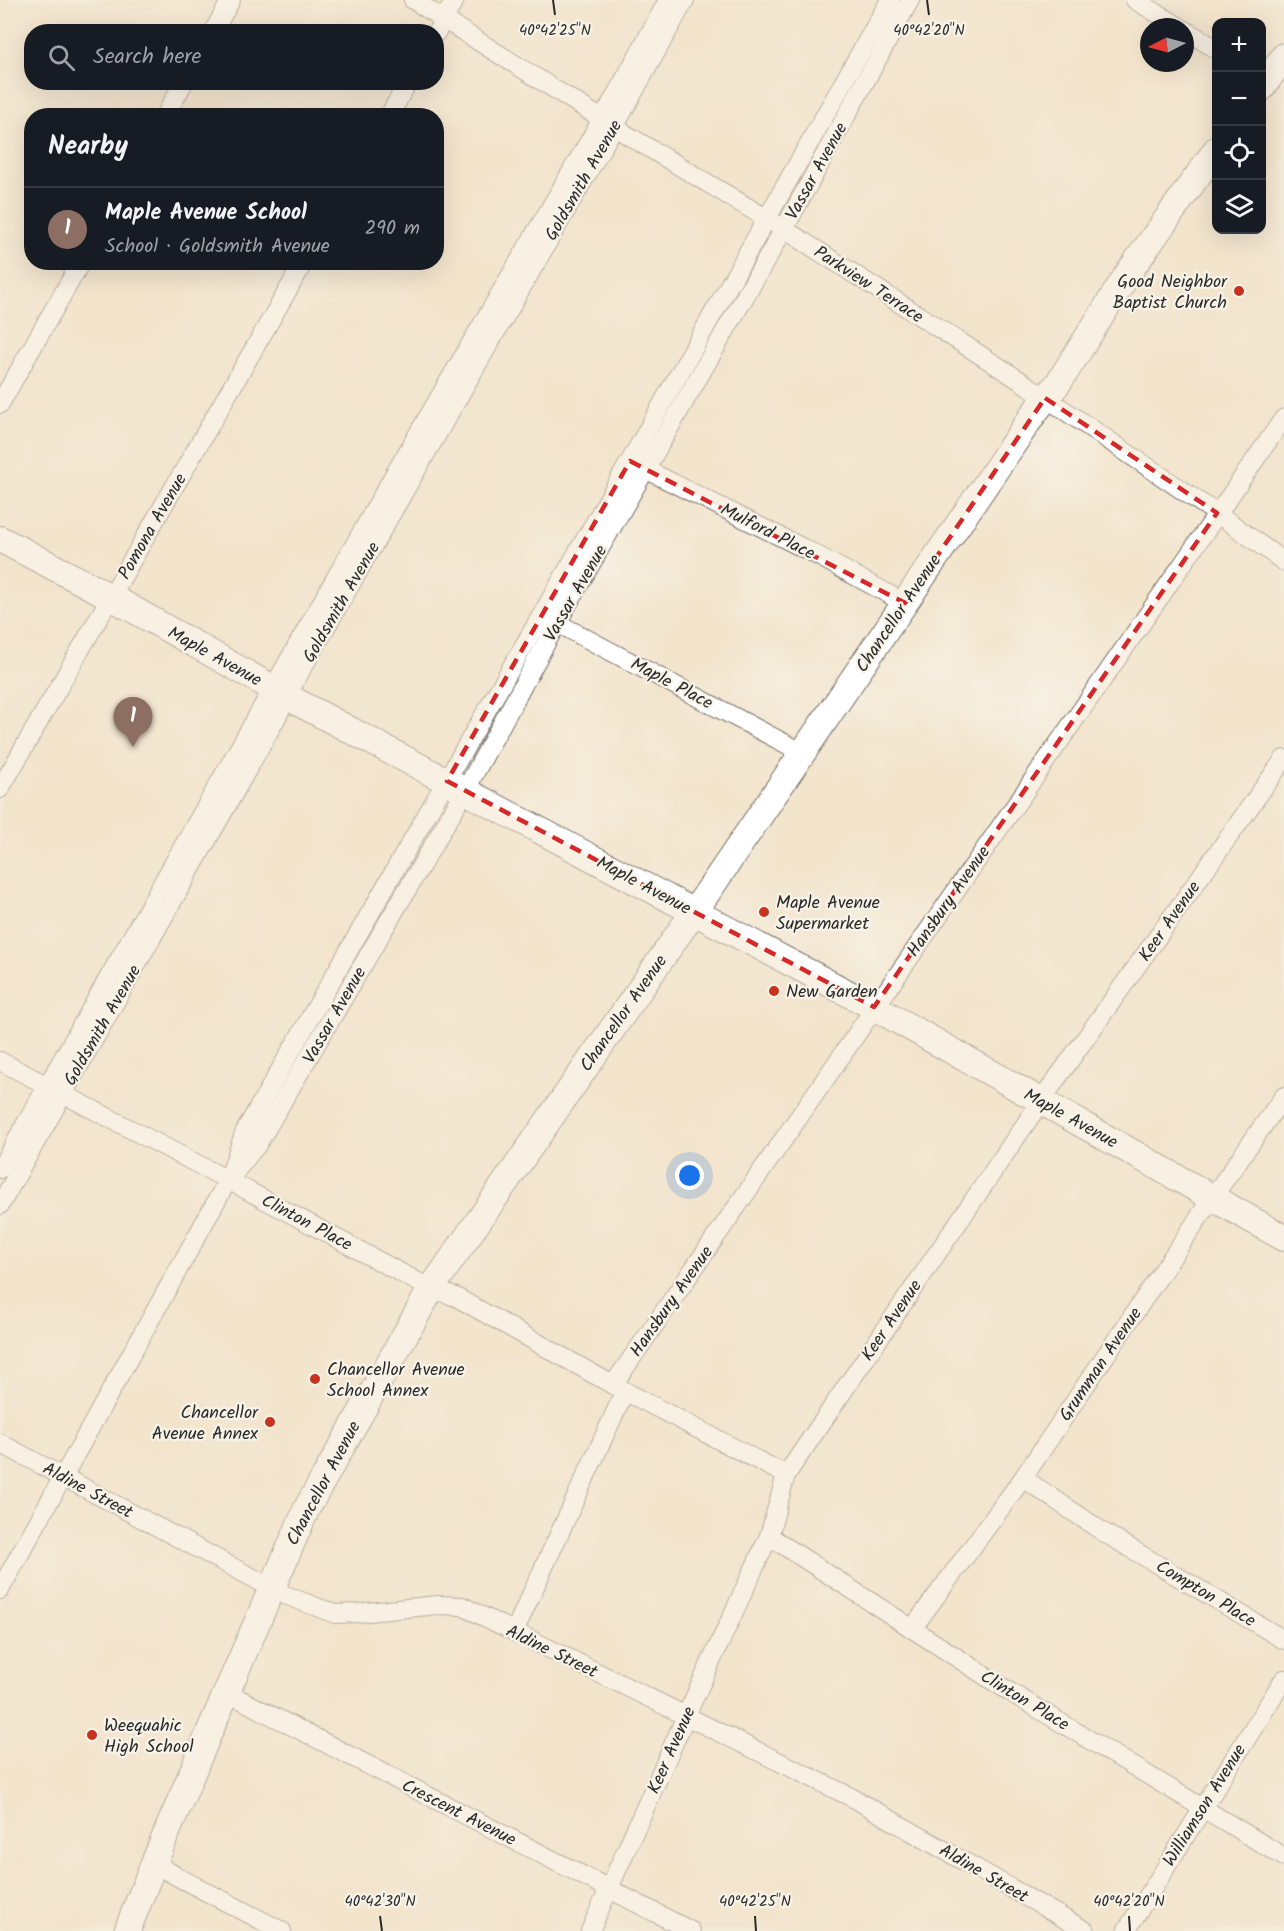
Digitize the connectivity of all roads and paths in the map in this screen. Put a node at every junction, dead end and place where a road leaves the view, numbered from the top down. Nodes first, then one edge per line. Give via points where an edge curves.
1 (231, 0) edge
2 (413, 0) edge
3 (455, 0) edge
4 (668, 0) edge
5 (685, 0) edge
6 (890, 0) edge
7 (910, 0) edge
8 (1135, 0) edge
9 (1165, 18) edge
10 (218, 24) edge
11 (438, 24) edge
12 (441, 24) edge
13 (444, 28) edge
14 (1194, 36) edge
15 (1212, 47) edge
16 (860, 54) junction
17 (1284, 56) edge
18 (876, 63) junction
19 (1266, 77) edge
20 (180, 90) edge
21 (404, 90) edge
22 (169, 108) edge
23 (393, 108) edge
24 (608, 123) junction
25 (1212, 156) edge
26 (766, 219) junction
27 (784, 229) junction
28 (76, 270) edge
29 (299, 270) edge
30 (1046, 399) junction
31 (0, 404) edge
32 (1284, 418) edge
33 (638, 466) junction
34 (1217, 513) junction
35 (0, 539) edge
36 (1284, 562) edge
37 (111, 597) junction
38 (905, 603) junction
39 (543, 611) junction
40 (557, 623) junction
41 (280, 693) junction
42 (803, 753) junction
43 (1284, 759) edge
44 (456, 786) junction
45 (0, 789) edge
46 (694, 912) junction
47 (334, 976) junction
48 (351, 987) junction
49 (874, 1007) junction
50 (0, 1061) edge
51 (55, 1090) junction
52 (1284, 1096) edge
53 (1041, 1101) junction
54 (0, 1169) edge
55 (228, 1180) junction
56 (1212, 1198) junction
57 (0, 1205) edge
58 (1284, 1239) edge
59 (431, 1288) junction
60 (619, 1388) junction
61 (0, 1443) edge
62 (786, 1475) junction
63 (64, 1476) junction
64 (1023, 1478) junction
65 (769, 1536) junction
66 (271, 1588) junction
67 (0, 1590) edge
68 (912, 1629) junction
69 (513, 1632) junction
70 (1284, 1640) edge
71 (1284, 1679) edge
72 (226, 1692) junction
73 (686, 1716) junction
74 (1202, 1806) junction
75 (1284, 1857) edge
76 (154, 1863) junction
77 (609, 1890) junction
78 (127, 1931) edge
79 (282, 1931) edge
80 (590, 1931) edge
81 (691, 1931) edge
82 (1086, 1931) edge
83 (1125, 1931) edge

1 - 10 street
2 - 11 street, Parkview Terrace
3 - 12 street
4 - 24 street, Goldsmith Avenue
5 - 24 street, Goldsmith Avenue
6 - 16 street, Vassar Avenue
7 - 18 street, Vassar Avenue
8 - 9 street
13 - 24 street, Parkview Terrace
14 - 15 street
16 - 18 street
16 - 26 street, Vassar Avenue
17 - 19 main road
18 - 27 street, Vassar Avenue
20 - 22 street
21 - 23 street
24 - 26 street, Parkview Terrace
24 - 41 street, Goldsmith Avenue
25 - 30 main road, Chancellor Avenue
26 - 27 street, Parkview Terrace
26 - 33 street, Vassar Avenue
27 - 30 street, Parkview Terrace
27 - 33 street, Vassar Avenue
28 - 31 street
29 - 37 street, Pomona Avenue
30 - 34 street, Parkview Terrace
30 - 38 main road, Chancellor Avenue
32 - 34 street, Hansbury Avenue
33 - 38 street, Mulford Place
33 - 39 street, Vassar Avenue
33 - 40 street, Vassar Avenue
34 - 36 street, Parkview Terrace
34 - 49 street, Hansbury Avenue
35 - 37 main road, Maple Avenue
37 - 41 main road, Maple Avenue
37 - 45 street, Pomona Avenue
38 - 42 main road, Chancellor Avenue
39 - 40 street, Maple Place
39 - 44 street, Vassar Avenue
40 - 42 street, Maple Place
40 - 44 street, Vassar Avenue
41 - 44 main road, Maple Avenue
41 - 51 street, Goldsmith Avenue
42 - 46 main road, Chancellor Avenue
43 - 53 street, Keer Avenue
44 - 46 main road, Maple Avenue
44 - 47 street, Vassar Avenue
44 - 48 street, Vassar Avenue
46 - 49 main road, Maple Avenue
46 - 59 main road, Chancellor Avenue
47 - 48 street
47 - 55 street, Vassar Avenue via 245,1131
48 - 55 street, Vassar Avenue via 257,1145
49 - 53 main road, Maple Avenue
49 - 60 street, Hansbury Avenue
50 - 51 street, Clinton Place
51 - 54 street, Goldsmith Avenue
51 - 55 street, Clinton Place
51 - 57 street, Goldsmith Avenue
52 - 56 street, Grumman Avenue
53 - 56 main road, Maple Avenue
53 - 62 street, Keer Avenue
55 - 59 street, Clinton Place
55 - 63 street, Vassar Avenue
56 - 58 main road, Maple Avenue
56 - 64 street, Grumman Avenue
59 - 60 street, Clinton Place via 456,1297
59 - 66 main road, Chancellor Avenue via 307,1508
60 - 62 street, Clinton Place
60 - 69 street, Hansbury Avenue
61 - 63 street, Aldine Street
62 - 65 street, Keer Avenue
63 - 66 street, Aldine Street
63 - 67 street, Vassar Avenue
64 - 68 street, Grumman Avenue
64 - 70 street, Compton Place via 1070,1511
65 - 68 street, Clinton Place
65 - 73 street, Keer Avenue
66 - 69 street, Aldine Street via 334,1614 462,1606
66 - 72 main road, Chancellor Avenue
68 - 74 street, Clinton Place
69 - 73 street, Aldine Street
71 - 74 street, Williamson Avenue
72 - 76 main road, Chancellor Avenue
72 - 77 street, Crescent Avenue
73 - 77 street, Keer Avenue
73 - 82 street, Aldine Street via 851,1797
74 - 75 street, Clinton Place
74 - 83 street, Williamson Avenue
76 - 78 main road, Chancellor Avenue
76 - 79 street
77 - 80 street, Keer Avenue
77 - 81 street, Crescent Avenue

